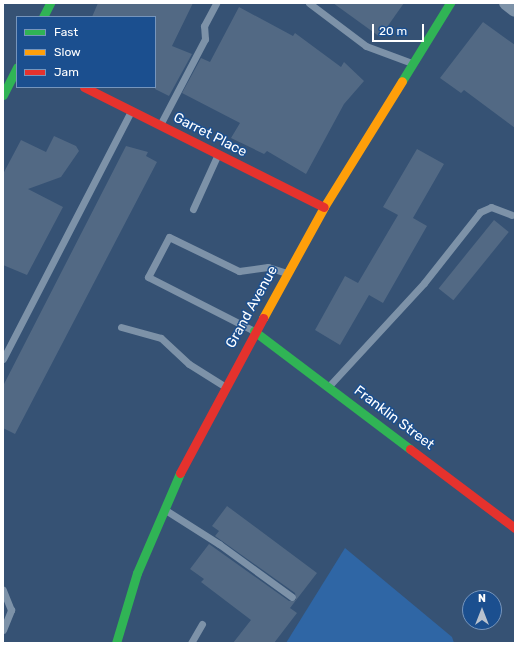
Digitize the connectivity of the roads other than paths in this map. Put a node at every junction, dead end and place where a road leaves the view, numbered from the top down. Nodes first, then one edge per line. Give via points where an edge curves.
1 (50, 3) edge
2 (216, 3) edge
3 (309, 3) edge
4 (506, 3) edge
5 (448, 4) edge
6 (515, 10) edge
7 (44, 16) edge
8 (411, 63) junction
9 (16, 70) edge
10 (86, 88) edge
11 (3, 95) edge
12 (131, 111) junction
13 (160, 125) junction
14 (218, 154) junction
15 (324, 207) junction
16 (193, 209) dead end
17 (512, 215) dead end
18 (287, 273) junction
19 (121, 327) dead end
20 (254, 332) junction
21 (3, 359) edge
22 (224, 386) junction
23 (329, 386) junction
24 (163, 509) junction
25 (515, 528) edge
26 (3, 590) edge
27 (292, 598) dead end
28 (202, 624) dead end
29 (3, 630) edge
30 (116, 643) edge
31 (191, 643) edge

1 - 7 main road
2 - 13 lane via 204,26 205,39
3 - 8 lane via 366,46
4 - 6 street
5 - 8 main road, Grand Avenue
8 - 15 main road, Grand Avenue
9 - 11 main road
10 - 12 main road, Garret Place
12 - 13 main road, Garret Place
12 - 21 lane
13 - 14 main road, Garret Place
14 - 15 main road, Garret Place
14 - 16 lane
15 - 18 main road, Grand Avenue
17 - 23 lane via 491,207 480,212 424,283
18 - 20 main road, Grand Avenue
18 - 20 lane via 268,267 239,272 169,237 148,277
19 - 22 lane via 160,338 189,364
20 - 22 main road, Grand Avenue
20 - 23 main road, Franklin Street
22 - 24 main road, Grand Avenue
23 - 25 main road, Franklin Street
24 - 27 lane via 219,544
24 - 30 main road, Grand Avenue via 136,573
26 - 29 lane via 11,610
28 - 31 lane

